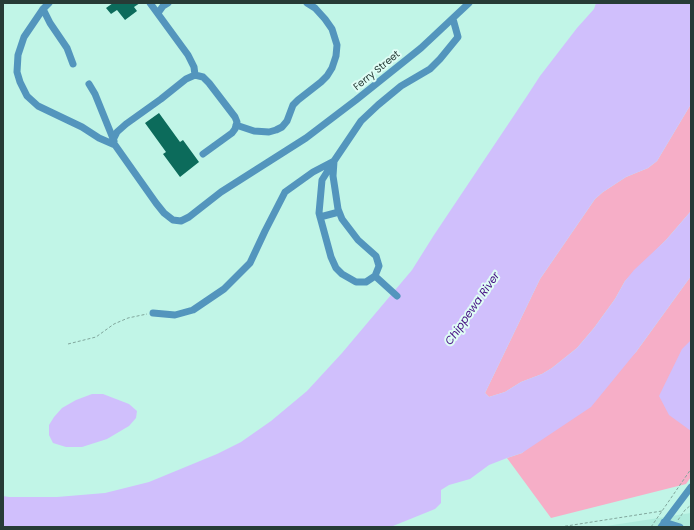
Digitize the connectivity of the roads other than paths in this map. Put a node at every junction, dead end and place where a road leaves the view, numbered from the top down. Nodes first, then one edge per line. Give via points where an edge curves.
1 (49, 3) edge
2 (150, 3) edge
3 (168, 3) edge
4 (307, 3) edge
5 (469, 3) edge
6 (43, 9) junction
7 (158, 13) junction
8 (453, 19) junction
9 (73, 64) dead end
10 (195, 75) junction
11 (89, 84) dead end
12 (236, 125) junction
13 (115, 141) junction
14 (203, 154) dead end
15 (334, 161) junction
16 (339, 212) junction
17 (320, 217) junction
18 (375, 276) junction
19 (398, 296) dead end
20 (153, 313) road end
21 (691, 487) edge
22 (663, 525) edge
23 (677, 526) edge

1 - 6 street
2 - 7 street
3 - 7 street
4 - 12 street via 325,19 332,29 337,45 336,56 327,76 293,105 287,121 276,130 254,131
5 - 8 street, Ferry Street
6 - 9 street via 67,48
6 - 13 street via 24,37 18,55 17,72 27,96 38,106 99,138
7 - 10 street via 188,55
8 - 13 street, Ferry Street via 421,48 306,138 221,192 182,221 173,220 164,213
8 - 15 street via 458,37 440,59 430,69 401,86 378,105 362,121
10 - 12 street via 209,83 235,117
10 - 13 street via 126,124 117,132
11 - 13 street
12 - 14 street via 232,133
15 - 16 street via 334,183
15 - 17 street via 322,180
15 - 20 street via 285,192 250,263 224,289 193,310 176,316
16 - 17 street
16 - 18 street via 355,236 376,256 379,266
17 - 18 street via 336,268 356,282 366,282
18 - 19 street
21 - 22 street
22 - 23 street

